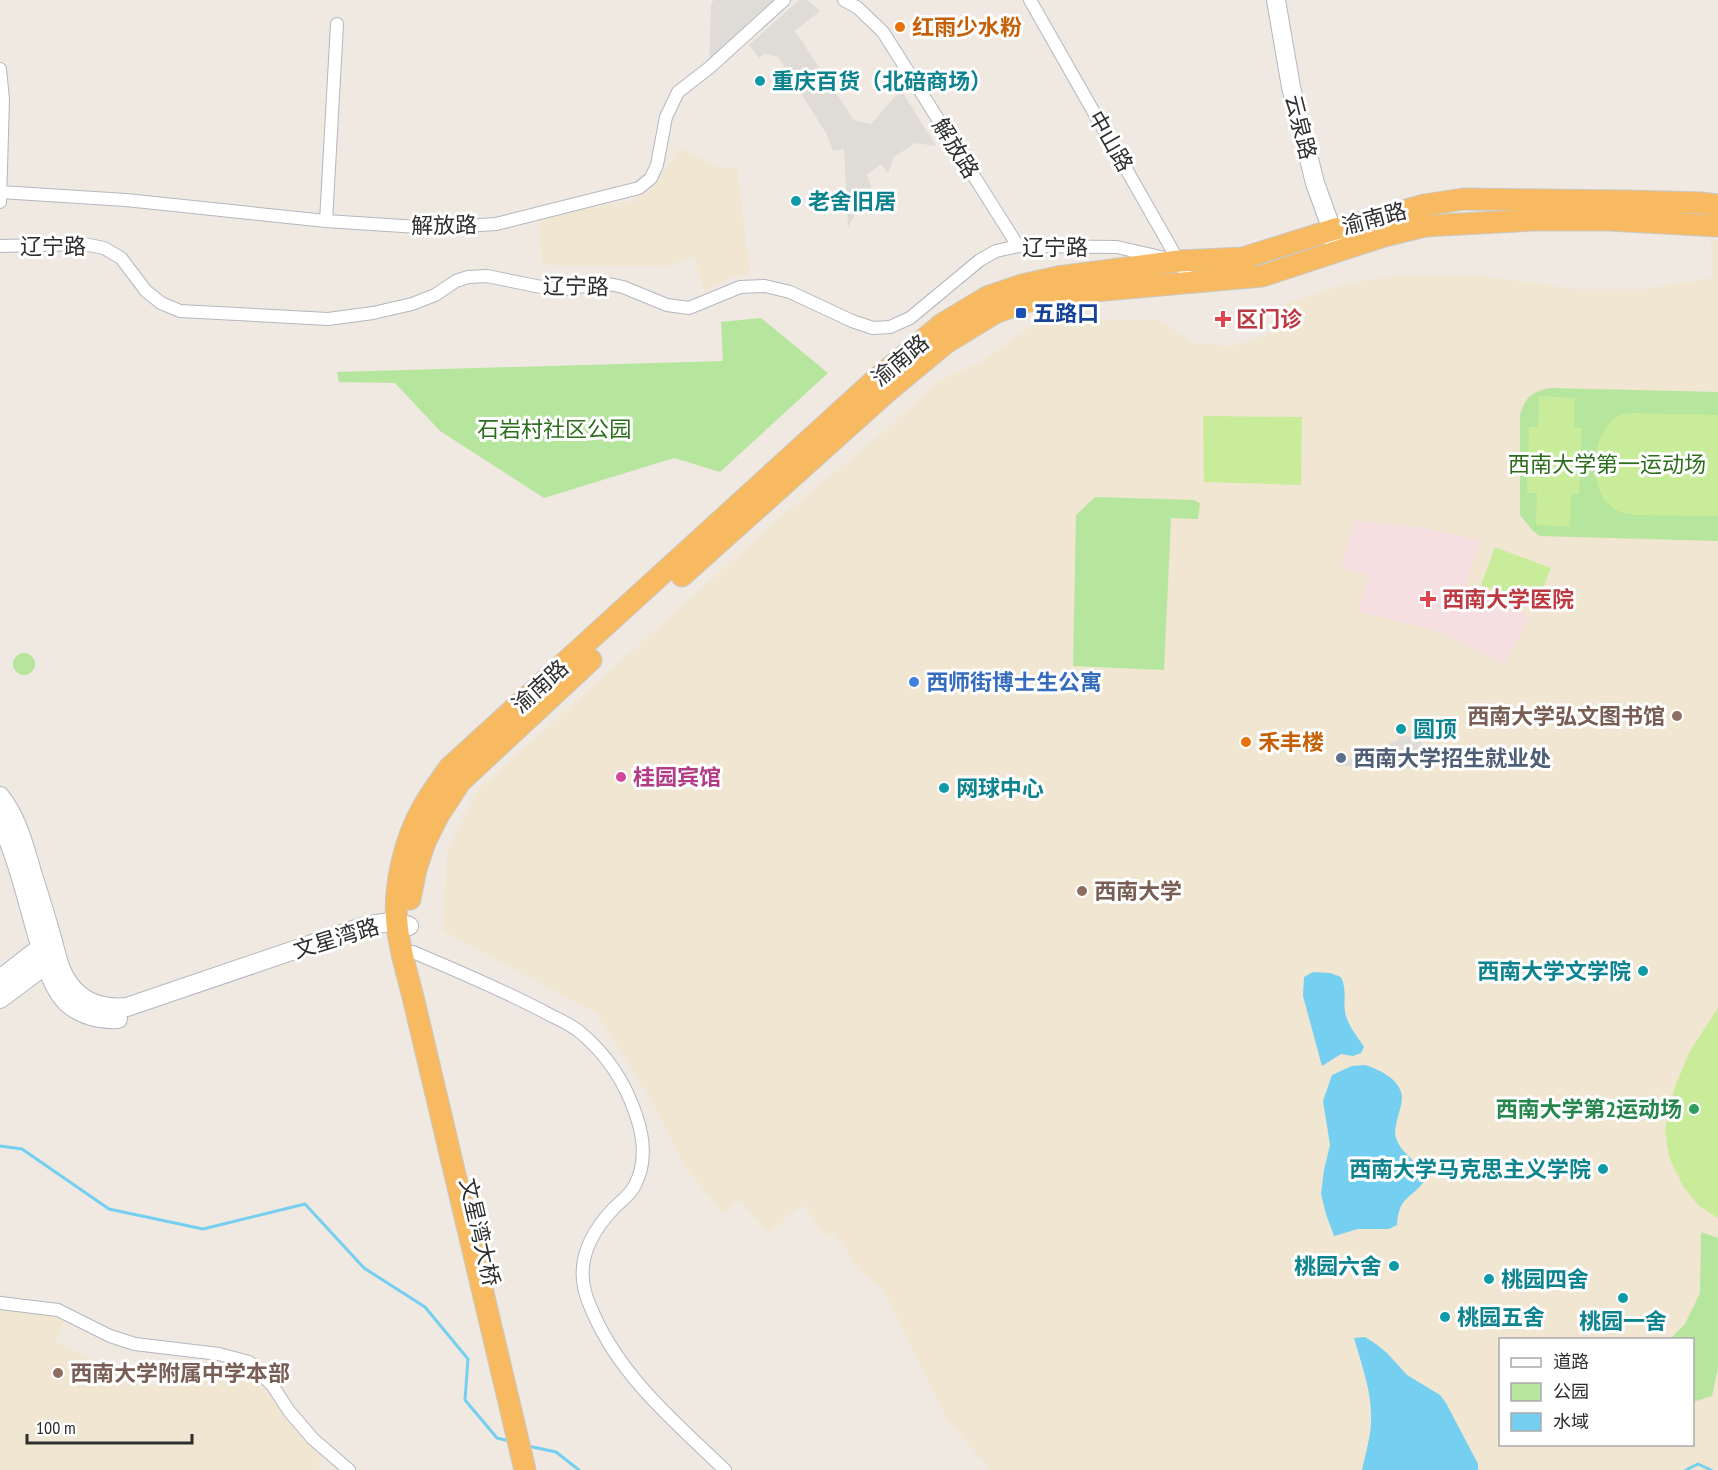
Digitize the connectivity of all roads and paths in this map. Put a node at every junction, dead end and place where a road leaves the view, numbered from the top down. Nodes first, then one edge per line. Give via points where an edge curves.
1 (784, 0) edge
2 (844, 0) edge
3 (1030, 0) edge
4 (1276, 0) edge
5 (337, 24) dead end
6 (0, 69) edge
7 (0, 192) edge
8 (0, 202) edge
9 (1718, 205) edge
10 (326, 221) junction
11 (1718, 226) edge
12 (1332, 230) junction
13 (0, 246) edge
14 (1018, 246) junction
15 (1335, 252) junction
16 (1179, 261) junction
17 (1191, 283) junction
18 (0, 796) edge
19 (0, 821) edge
20 (401, 927) junction
21 (47, 952) junction
22 (413, 952) junction
23 (0, 979) edge
24 (418, 996) junction
25 (0, 999) edge
26 (0, 1303) edge
27 (349, 1470) edge
28 (525, 1470) edge
29 (536, 1470) edge
30 (725, 1470) edge

1 - 10 street, 解放路 via 678,92 666,117 654,172 639,188 496,224 433,228
2 - 14 street, 解放路 via 883,32
3 - 16 street, 中山路
4 - 12 main road, 云泉路 via 1291,87 1315,183
5 - 10 street
6 - 7 street
7 - 8 street
7 - 10 street, 解放路 via 126,200
9 - 12 highway, 渝南路 via 1464,199 1424,205
11 - 15 highway, 渝南路 via 1609,220 1468,222 1425,226
12 - 15 main road, 云泉路
12 - 16 highway, 渝南路 via 1243,258
13 - 14 street, 辽宁路 via 84,244 104,248 121,258 146,291 180,311 328,318 373,313 412,304 456,281 487,276 565,289 604,284 623,287 667,305 689,308 740,287 765,286 790,292 873,328 890,327 910,318 980,260
14 - 16 street, 辽宁路 via 1117,247
15 - 17 highway, 渝南路 via 1262,276
16 - 17 street, 中山路
16 - 20 highway, 渝南路 via 1058,277 987,297 902,356 449,768 410,834 397,899
17 - 20 highway, 渝南路 via 1071,293 1025,302 995,313 946,343 672,586 460,782 425,842
18 - 21 main road, 文星湾路 via 20,829
19 - 21 main road, 文星湾路
20 - 21 main road, 文星湾路 via 383,922 362,927 127,1007 113,1008 88,1001 71,987
20 - 22 highway, 渝南路
20 - 24 highway, 渝南路
21 - 23 main road
21 - 25 main road
22 - 24 highway, 渝南路
22 - 30 street via 580,1031 608,1060 628,1092 644,1142 641,1174 588,1245 583,1259 588,1301 602,1333 634,1379
24 - 28 highway, 文星湾大桥
24 - 29 highway, 文星湾大桥
26 - 27 street via 58,1310 135,1344 219,1354 249,1362 313,1439

